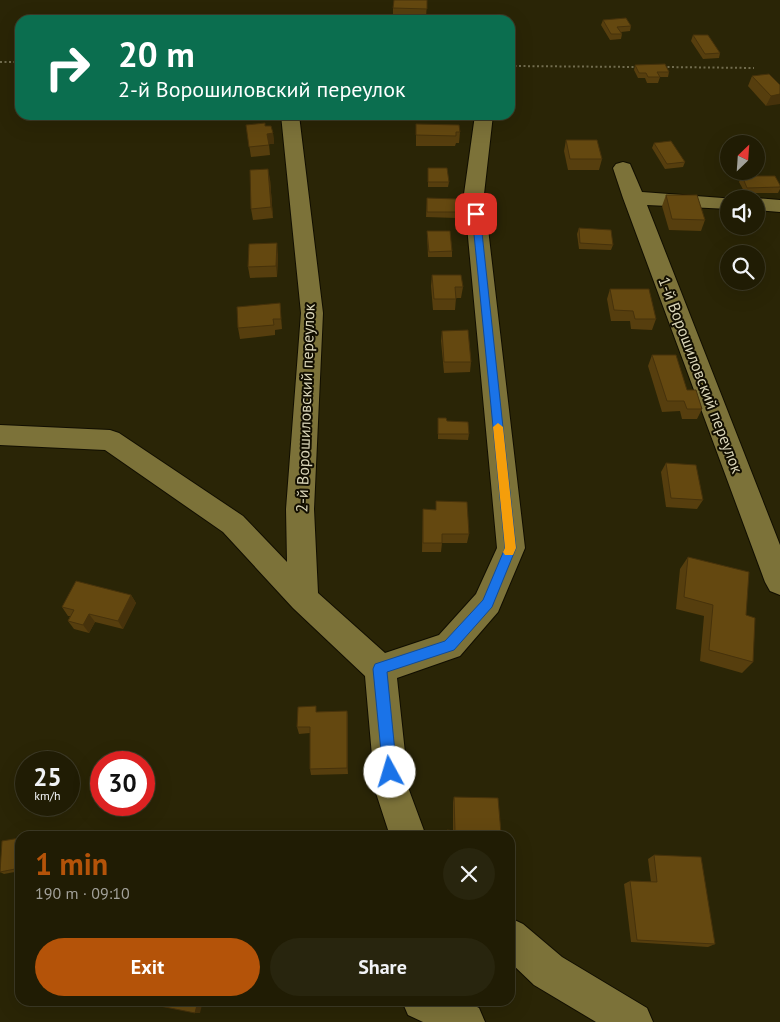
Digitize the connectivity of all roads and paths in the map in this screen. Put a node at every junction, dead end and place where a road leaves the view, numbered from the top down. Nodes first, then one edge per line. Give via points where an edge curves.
1 (0, 62) edge
2 (15, 62) edge
3 (515, 66) edge
4 (637, 67) edge
5 (656, 67) edge
6 (754, 68) dead end
7 (291, 120) edge
8 (483, 120) edge
9 (623, 168) dead end
10 (633, 198) junction
11 (720, 203) edge
12 (765, 205) edge
13 (780, 206) edge
14 (0, 435) edge
15 (780, 582) edge
16 (304, 599) junction
17 (380, 669) junction
18 (406, 831) edge
19 (515, 941) edge
20 (432, 1006) edge
21 (465, 1022) edge
22 (633, 1022) edge

1 - 2 path
3 - 4 path
5 - 6 path
7 - 16 street, 2-й Ворошиловский переулок via 312,313 300,509
8 - 17 street via 474,194 510,548 487,604 449,646
9 - 10 street, 1-й Ворошиловский переулок
10 - 11 street
10 - 15 street, 1-й Ворошиловский переулок
12 - 13 street
14 - 16 street via 110,440 233,524
16 - 17 street
17 - 18 street via 392,790
19 - 22 street via 548,971
20 - 21 street

